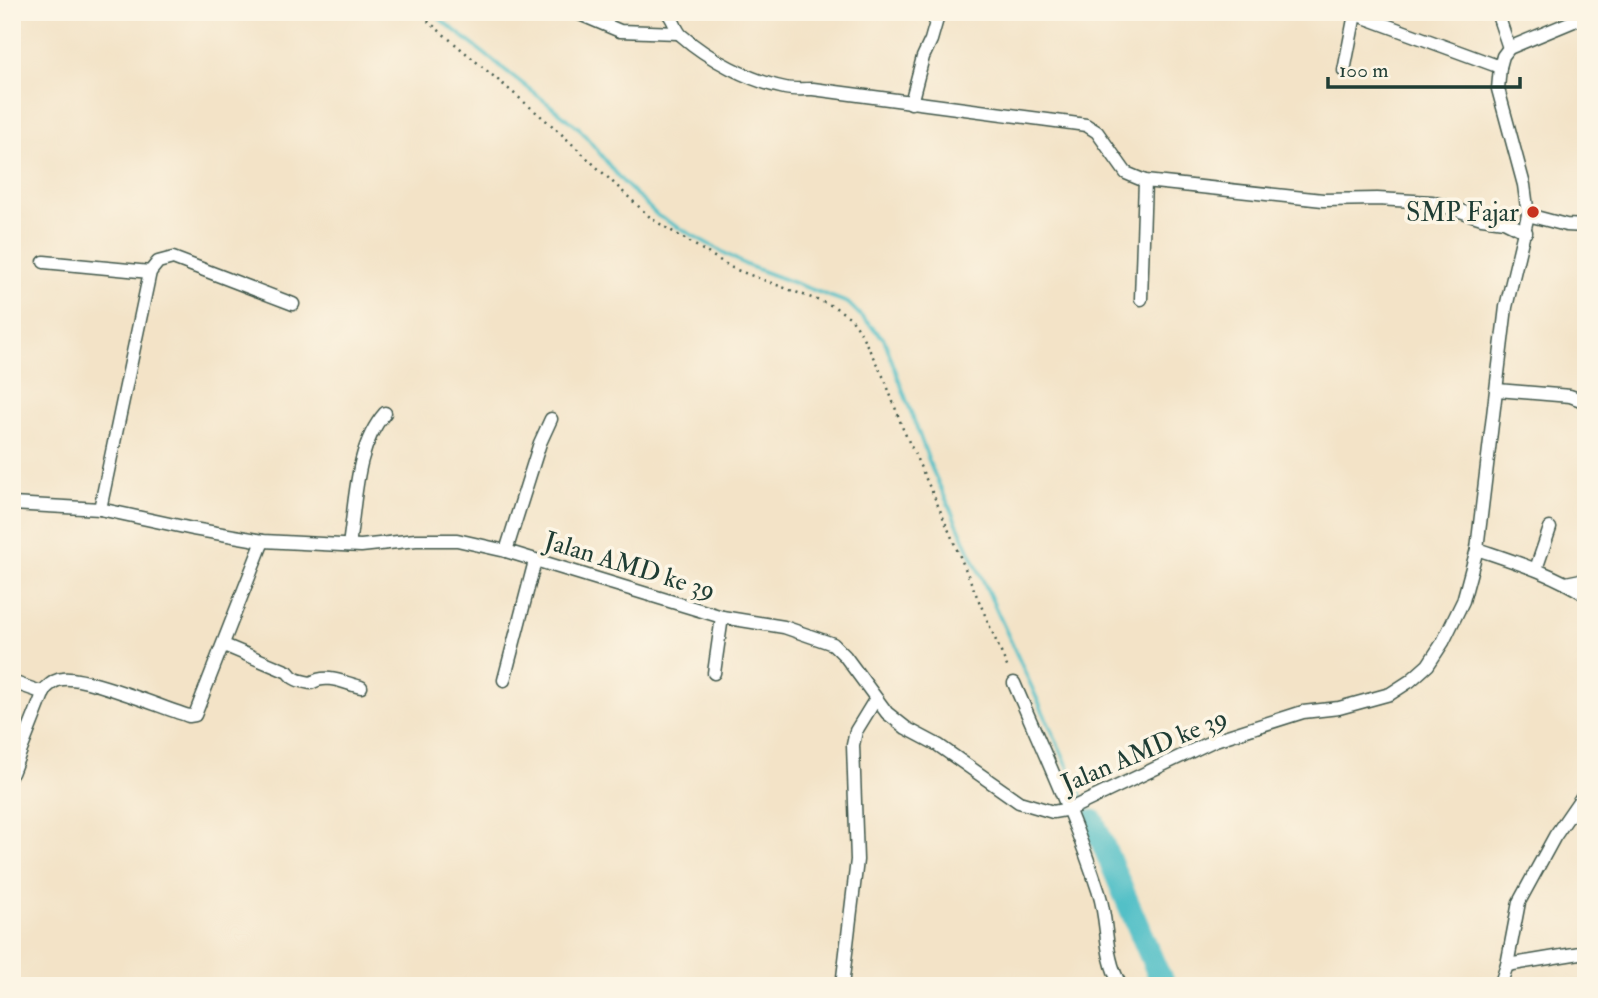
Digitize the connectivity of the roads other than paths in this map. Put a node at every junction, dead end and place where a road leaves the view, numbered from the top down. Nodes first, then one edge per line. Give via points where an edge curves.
1 (575, 12) edge
2 (667, 12) edge
3 (939, 12) edge
4 (1497, 12) edge
5 (1352, 13) edge
6 (1585, 15) edge
7 (678, 33) junction
8 (1509, 48) junction
9 (1500, 67) junction
10 (1344, 71) dead end
11 (911, 103) junction
12 (1145, 181) junction
13 (1528, 215) junction
14 (1586, 226) edge
15 (1525, 232) junction
16 (44, 262) dead end
17 (150, 272) junction
18 (1142, 299) dead end
19 (293, 304) dead end
20 (1497, 390) junction
21 (1586, 402) edge
22 (385, 413) dead end
23 (551, 419) dead end
24 (12, 504) edge
25 (100, 509) junction
26 (1550, 528) dead end
27 (263, 541) junction
28 (349, 545) junction
29 (1477, 549) junction
30 (506, 551) junction
31 (535, 561) junction
32 (1536, 569) junction
33 (1586, 579) edge
34 (1566, 583) junction
35 (1586, 595) edge
36 (722, 617) junction
37 (224, 645) junction
38 (714, 673) dead end
39 (504, 680) dead end
40 (12, 682) edge
41 (1014, 683) road end
42 (361, 687) dead end
43 (44, 693) junction
44 (875, 700) junction
45 (12, 773) edge
46 (1586, 791) edge
47 (1070, 809) junction
48 (1586, 952) edge
49 (1507, 965) junction
50 (842, 986) edge
51 (1121, 986) edge
52 (1500, 986) edge

1 - 7 street via 620,31
2 - 7 street
3 - 11 street
4 - 8 street
5 - 9 street
5 - 10 street
6 - 8 street
7 - 11 street via 710,56 786,89
8 - 9 street, Jalan AMD ke 39
9 - 13 street, Jalan AMD ke 39 via 1498,89
11 - 12 street via 1086,125 1097,132 1126,173
12 - 15 street via 1323,200 1423,201 1504,221
12 - 18 street
13 - 14 street
13 - 15 street, Jalan AMD ke 39
15 - 20 street, Jalan AMD ke 39 via 1506,307
16 - 17 street
17 - 19 street via 158,262 173,257
17 - 25 street
20 - 21 street via 1570,396
20 - 29 street, Jalan AMD ke 39
22 - 28 street via 365,449
23 - 30 street
24 - 25 street, Jalan AMD ke 39
25 - 27 street, Jalan AMD ke 39
26 - 32 street
27 - 28 street, Jalan AMD ke 39
27 - 37 street
28 - 30 street, Jalan AMD ke 39 via 444,539
29 - 32 street
29 - 47 street, Jalan AMD ke 39 via 1463,601 1443,642 1427,665 1400,687 1377,699 1303,712 1215,740
30 - 31 street, Jalan AMD ke 39
31 - 36 street, Jalan AMD ke 39
31 - 39 street
32 - 34 street
33 - 34 street
34 - 35 street
36 - 38 street
36 - 44 street, Jalan AMD ke 39 via 784,627 833,645
37 - 42 street via 288,672 292,678 311,683 331,678
37 - 43 street via 195,715 78,680 53,682
40 - 43 street
41 - 47 street
43 - 45 street
44 - 47 street, Jalan AMD ke 39 via 906,728 1018,802 1053,812
44 - 50 street via 853,745 857,860
46 - 49 street via 1519,902
47 - 51 street via 1102,902 1110,962
48 - 49 street
49 - 52 street

